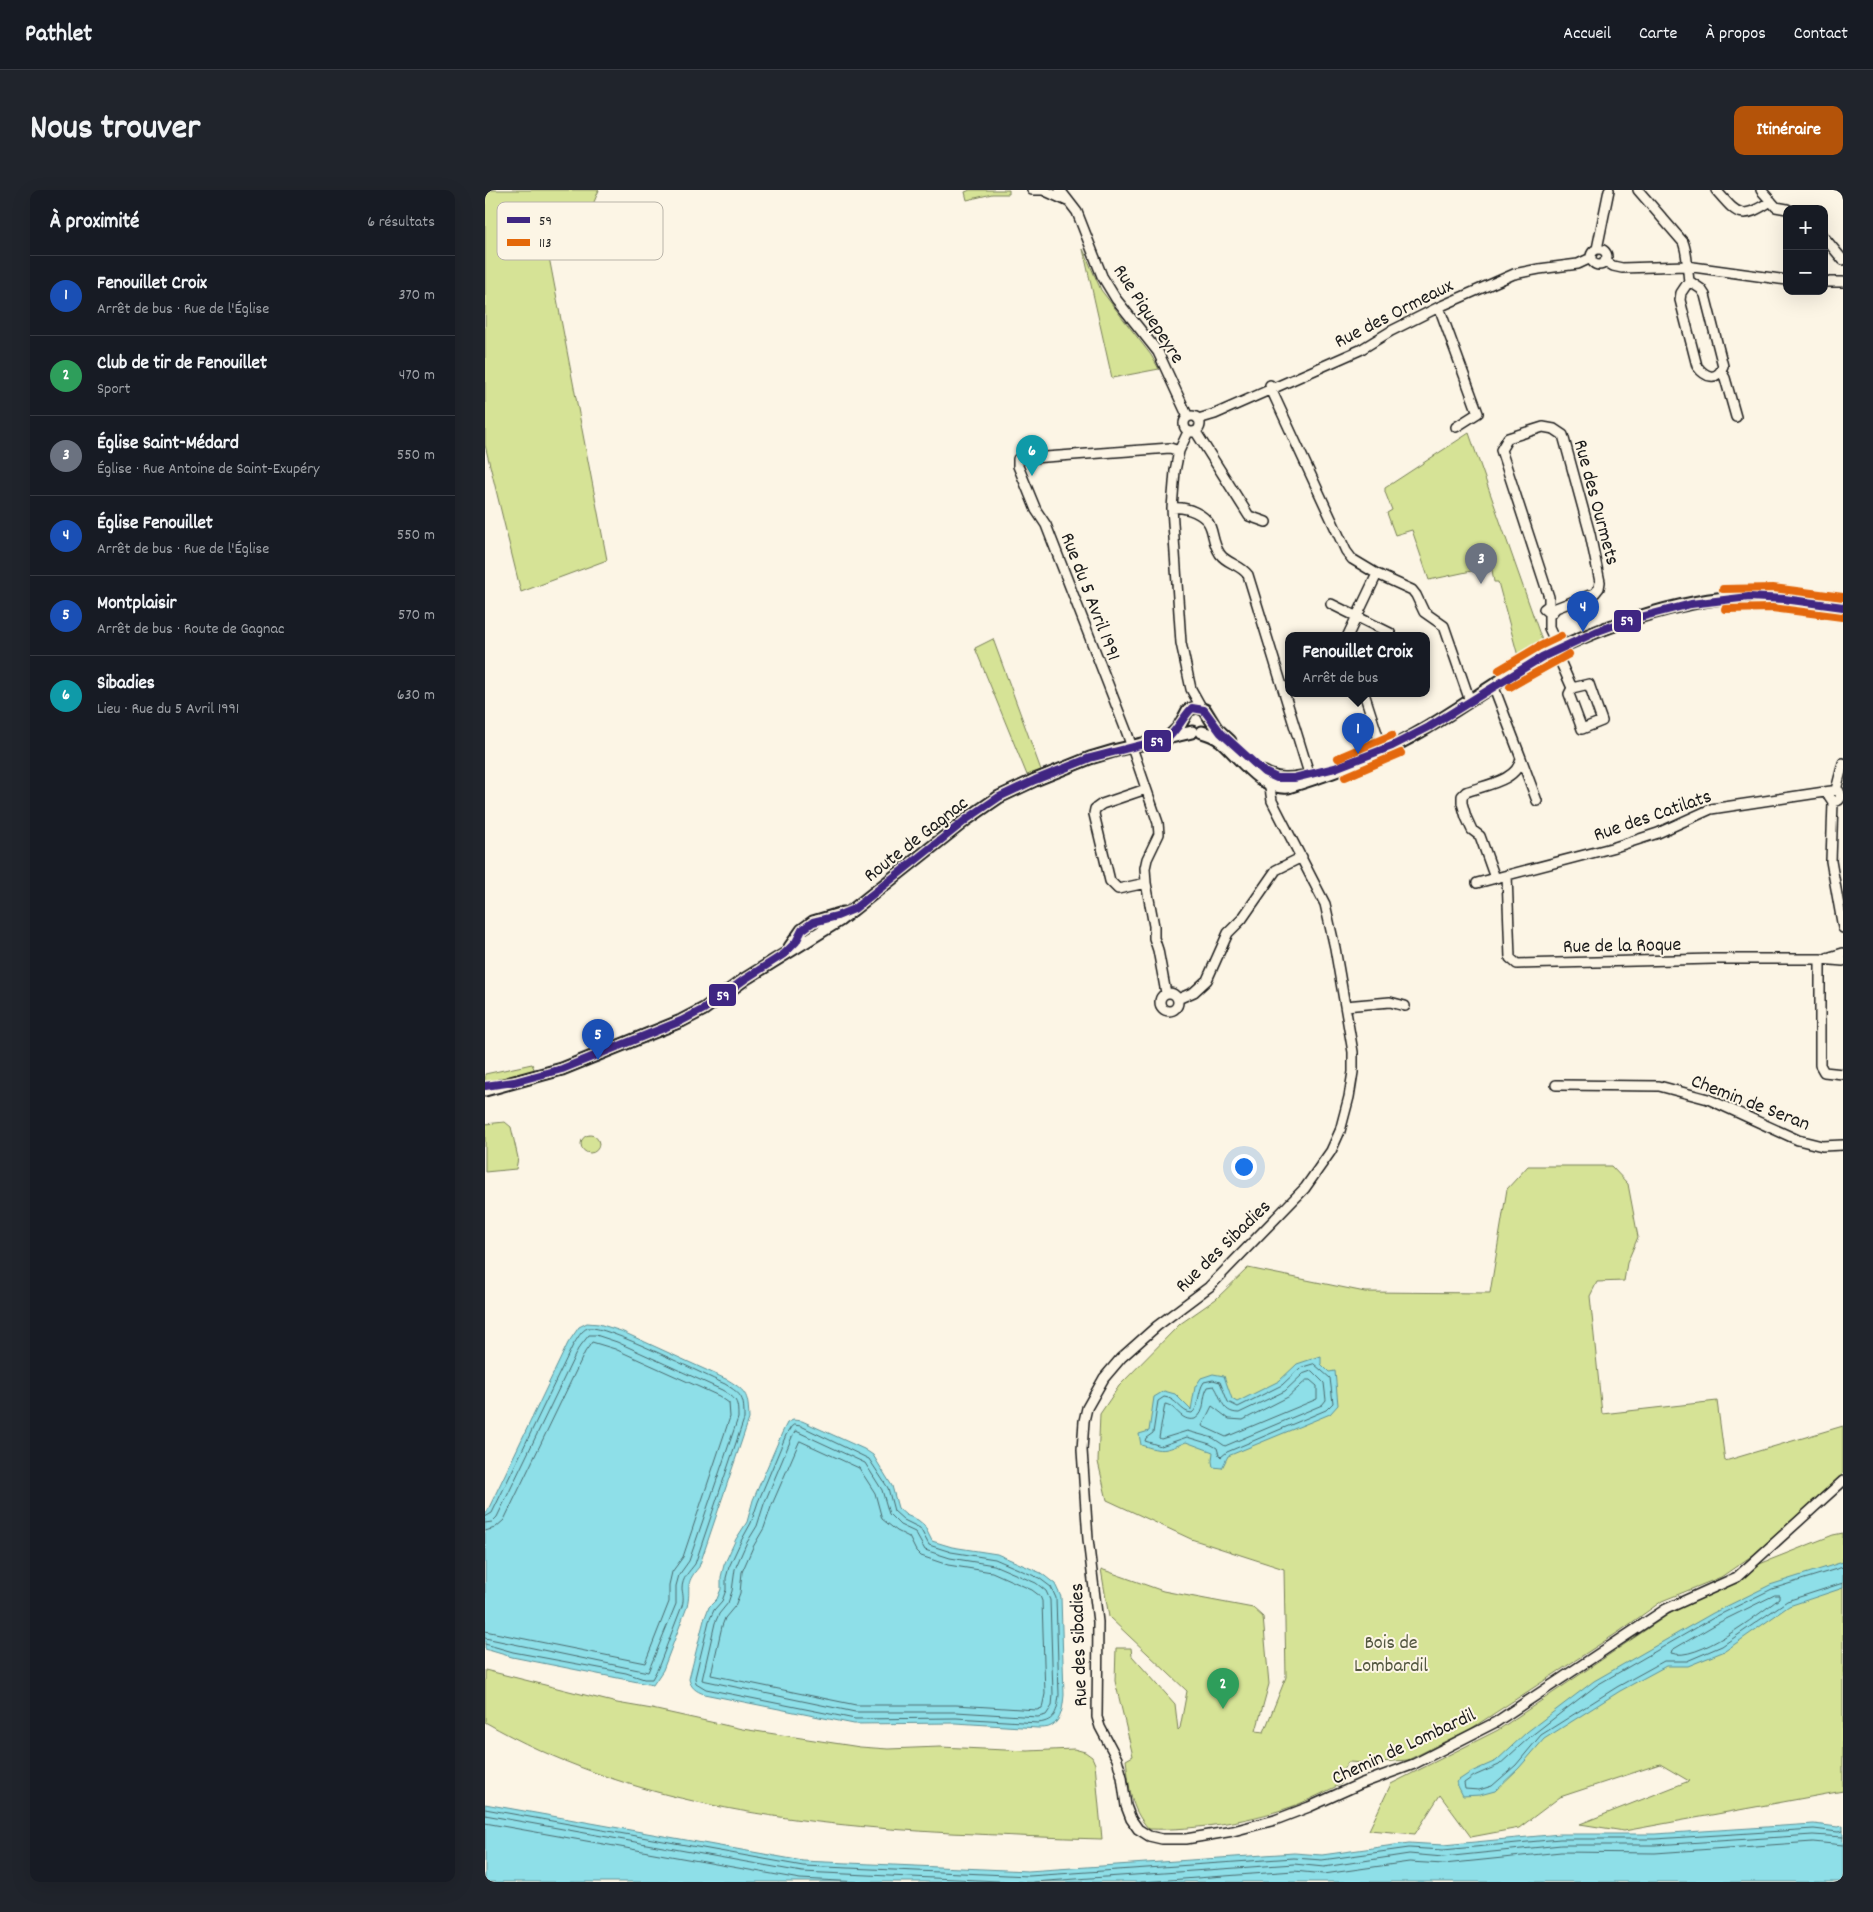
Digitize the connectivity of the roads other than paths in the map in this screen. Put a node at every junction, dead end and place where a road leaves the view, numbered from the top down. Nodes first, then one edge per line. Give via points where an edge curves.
1 (1032, 190) edge
2 (1042, 190) edge
3 (1060, 190) edge
4 (1609, 190) edge
5 (1638, 190) edge
6 (1716, 190) edge
7 (1761, 190) edge
8 (1771, 201) junction
9 (1070, 202) junction
10 (1783, 208) edge
11 (1828, 243) edge
12 (1597, 249) junction
13 (1591, 258) junction
14 (1843, 260) edge
15 (1605, 261) junction
16 (1687, 266) junction
17 (1783, 279) edge
18 (1689, 281) junction
19 (1828, 282) edge
20 (1843, 282) edge
21 (1439, 307) junction
22 (1721, 371) junction
23 (1270, 387) junction
24 (1188, 417) junction
25 (1736, 417) dead end
26 (1195, 427) junction
27 (1456, 427) dead end
28 (1179, 451) junction
29 (1172, 508) junction
30 (1266, 522) dead end
31 (1377, 574) junction
32 (1331, 604) dead end
33 (1843, 607) edge
34 (1550, 614) junction
35 (1356, 616) junction
36 (1349, 632) edge
37 (1388, 632) edge
38 (1557, 649) junction
39 (1493, 686) junction
40 (1572, 688) junction
41 (1191, 689) junction
42 (1285, 696) edge
43 (1285, 697) edge
44 (1365, 697) edge
45 (1470, 701) junction
46 (1201, 708) junction
47 (1185, 716) junction
48 (1210, 717) junction
49 (1197, 732) junction
50 (1168, 738) junction
51 (1132, 747) junction
52 (1383, 752) junction
53 (1521, 758) junction
54 (1843, 763) edge
55 (1309, 775) junction
56 (1275, 783) junction
57 (1145, 789) junction
58 (1832, 795) junction
59 (1537, 802) dead end
60 (1302, 857) junction
61 (1507, 875) junction
62 (1495, 878) junction
63 (1146, 883) junction
64 (1477, 883) dead end
65 (1843, 928) edge
66 (1843, 953) edge
67 (1820, 959) junction
68 (1843, 961) edge
69 (1166, 993) junction
70 (1178, 999) junction
71 (1345, 1006) junction
72 (1405, 1006) dead end
73 (1843, 1074) edge
74 (514, 1082) junction
75 (485, 1086) edge
76 (1556, 1086) dead end
77 (485, 1090) edge
78 (1843, 1145) edge
79 (1843, 1481) edge
80 (1100, 1727) joint

1 - 2 street
2 - 9 street
3 - 9 street, Rue Piquepeyre
4 - 12 street
5 - 16 street via 1683,242
6 - 8 street via 1741,214
7 - 8 street
8 - 10 street via 1776,207
9 - 24 street, Rue Piquepeyre via 1102,276 1158,352
11 - 14 street
12 - 13 street
12 - 15 street via 1604,251
13 - 15 street via 1596,264
13 - 21 street, Rue des Ormeaux via 1578,264 1513,274
15 - 16 street via 1622,268
16 - 17 street
16 - 18 street
18 - 22 street via 1705,295 1723,366
18 - 22 street via 1680,300 1697,366 1709,376 1716,376
19 - 20 street
21 - 23 street, Rue des Ormeaux via 1360,350
21 - 27 street via 1478,413
22 - 25 street
23 - 26 street, Rue des Ormeaux
23 - 31 street via 1346,552
24 - 26 street via 1193,416
24 - 26 street, Rue des Ormeaux via 1183,424
26 - 28 street, Rue des Ormeaux
26 - 30 street via 1249,516
28 - 29 street, Rue des Ormeaux
28 - 51 street, Rue du 5 Avril 1991 via 1170,448 1018,459 1018,466 1036,510 1046,525
29 - 41 street, Rue des Ormeaux via 1181,643
29 - 42 street via 1187,508 1205,517 1220,554 1248,574
31 - 35 street
31 - 45 street via 1412,590 1424,612 1444,626
32 - 35 street
33 - 38 main road via 1768,598 1731,598 1662,611
34 - 34 street, Rue des Ourmets via 1556,608 1595,593 1600,582 1563,435 1553,428 1543,428 1509,438 1501,450 1549,597 1549,605 1544,609
34 - 38 street, Rue des Ourmets via 1549,628
35 - 36 street
35 - 37 street
38 - 39 main road
38 - 40 street, Rue des Ourmets
39 - 45 main road
39 - 53 street
40 - 40 street, Rue des Ourmets via 1569,694 1582,729 1601,721 1589,684
41 - 46 street, Rue des Ormeaux
41 - 47 street, Rue des Ormeaux
43 - 55 street
44 - 52 street
45 - 52 main road
46 - 47 main road via 1192,708
46 - 48 main road
47 - 49 main road via 1186,727
47 - 50 main road
48 - 49 main road via 1209,726
48 - 56 main road via 1216,728
49 - 50 main road, Route de Gagnac
49 - 56 main road via 1219,739 1253,771
50 - 51 main road, Route de Gagnac
51 - 57 street, Rue du 5 Avril 1991
51 - 74 main road, Route de Gagnac via 1090,758 999,797 840,920 745,979 705,1009 681,1022 562,1070
52 - 55 main road via 1337,769
53 - 59 street
53 - 62 street via 1517,770 1509,776 1462,796 1472,830 1480,836
54 - 58 street
55 - 56 main road
56 - 60 street, Rue des Sibadies via 1272,802
57 - 63 street, Rue du 5 Avril 1991 via 1159,834 1147,859
57 - 63 street via 1102,804 1094,814 1110,881 1118,889
58 - 61 street, Rue des Catilats via 1711,809 1658,833
58 - 65 street via 1831,861
60 - 70 street via 1276,870 1242,919 1228,933 1207,980 1194,992
60 - 71 street, Rue des Sibadies via 1325,904
61 - 62 street, Rue des Catilats
61 - 67 street, Rue de la Roque via 1510,958 1517,964
62 - 64 street, Rue des Catilats
63 - 69 street, Rue du 5 Avril 1991
66 - 67 street, Rue de la Roque
67 - 68 street, Rue de la Roque
67 - 73 street via 1820,1065 1824,1072
69 - 70 street via 1175,994
69 - 70 street via 1160,1003 1166,1010 1174,1010
71 - 72 street via 1390,1002
71 - 80 street, Rue des Sibadies via 1353,1072 1339,1131 1319,1170 1209,1287 1121,1358 1104,1378 1087,1408 1082,1436 1084,1490 1097,1622 1097,1716
74 - 75 main road, Route de Gagnac
74 - 77 main road, Route de Gagnac
76 - 78 street, Chemin de Seran via 1659,1086 1708,1099 1799,1140 1822,1146
79 - 80 street, Chemin de Lombardil via 1737,1577 1666,1609 1496,1722 1420,1761 1275,1820 1186,1839 1149,1836 1131,1819 1117,1759

